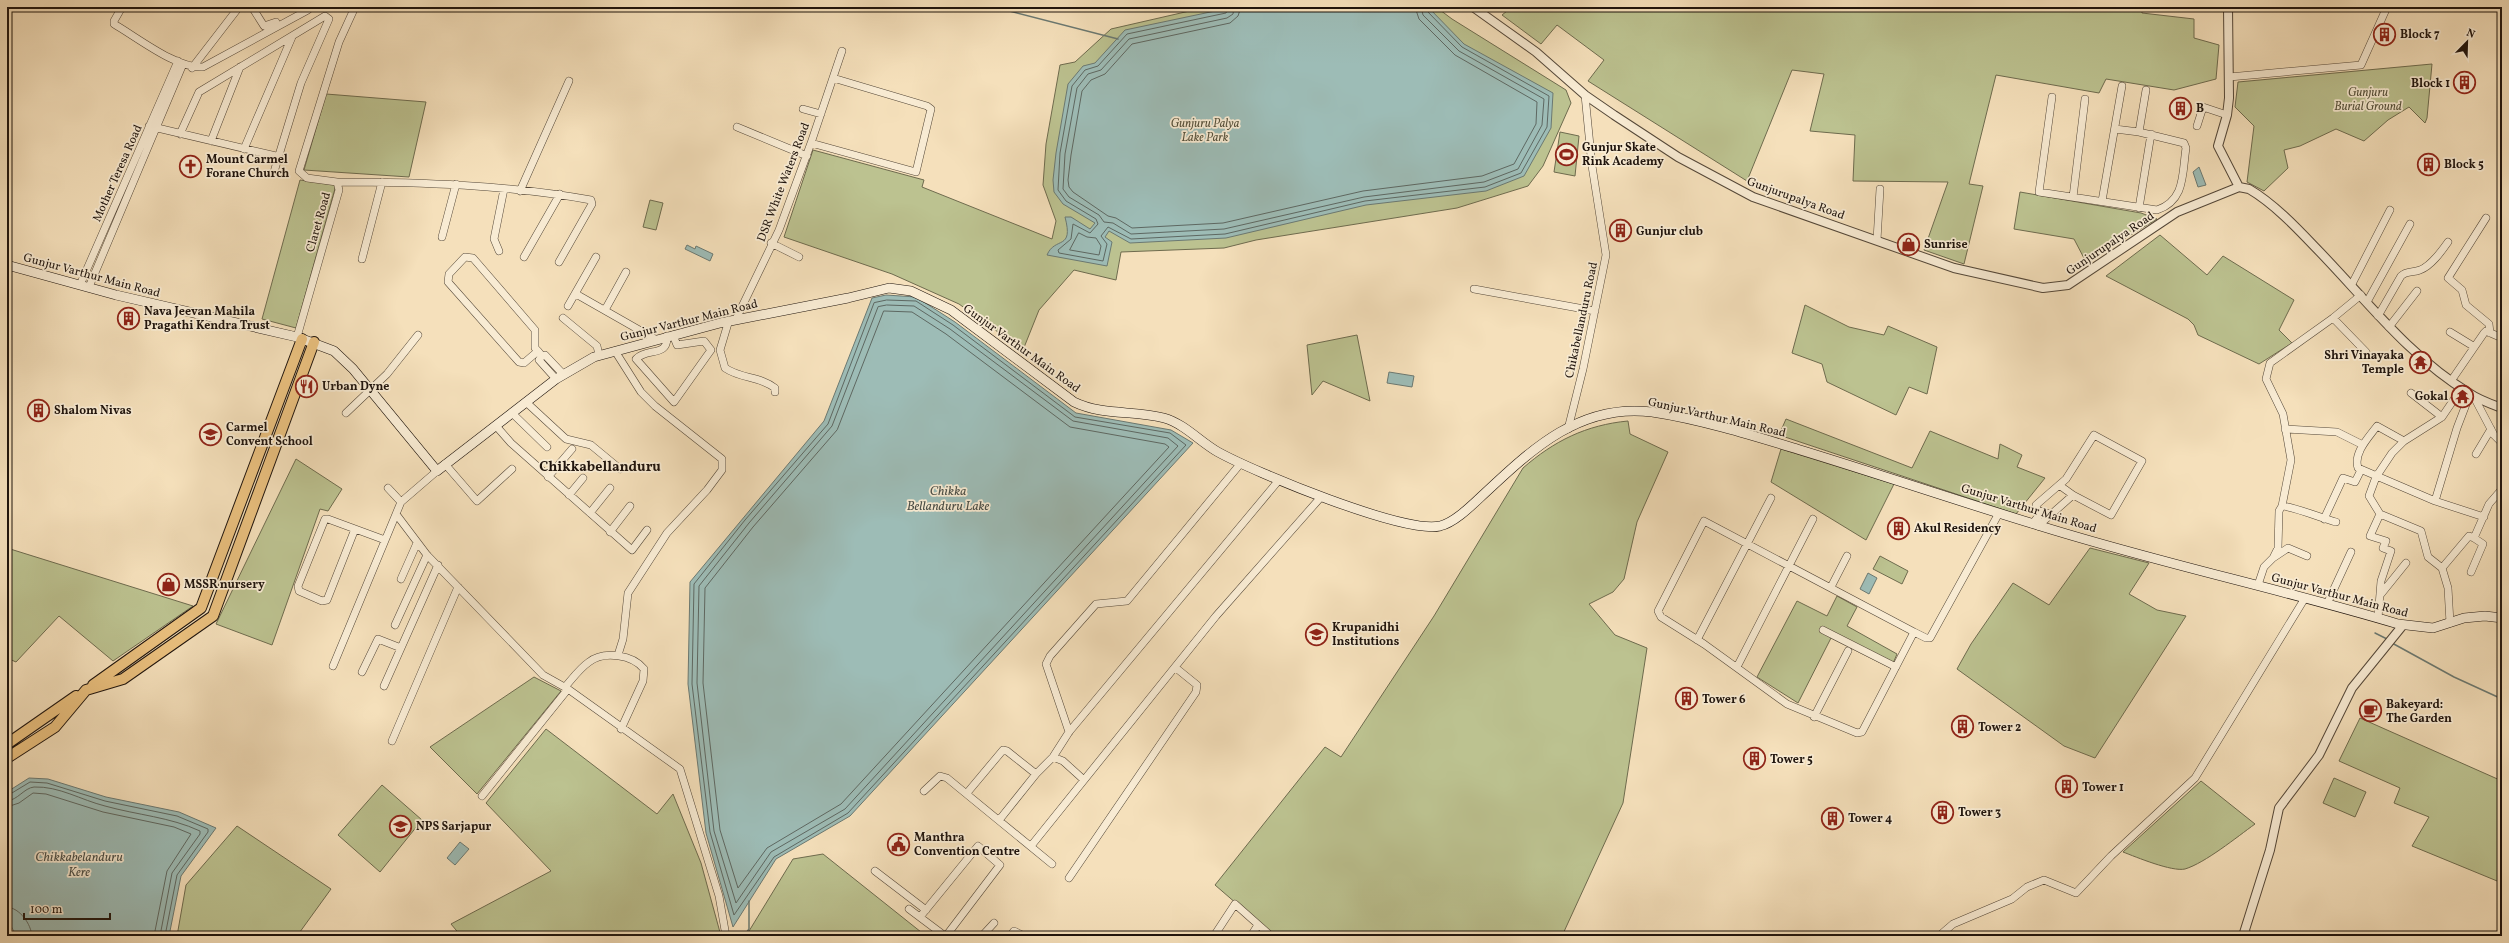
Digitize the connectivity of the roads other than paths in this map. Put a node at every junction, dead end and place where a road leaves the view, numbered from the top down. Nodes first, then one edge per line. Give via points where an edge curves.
1 (122, 7) edge
2 (239, 7) edge
3 (252, 7) edge
4 (355, 7) edge
5 (1473, 7) edge
6 (2228, 7) edge
7 (2388, 7) edge
8 (306, 8) edge
9 (292, 37) junction
10 (842, 51) dead end
11 (180, 63) junction
12 (240, 67) junction
13 (192, 68) junction
14 (176, 72) junction
15 (2228, 77) junction
16 (834, 78) junction
17 (569, 81) dead end
18 (2122, 86) dead end
19 (2146, 90) dead end
20 (1585, 95) junction
21 (2052, 96) dead end
22 (2085, 99) dead end
23 (803, 109) dead end
24 (821, 114) junction
25 (2227, 114) junction
26 (149, 126) junction
27 (2198, 126) dead end
28 (737, 127) dead end
29 (157, 128) junction
30 (2115, 129) junction
31 (2139, 132) junction
32 (180, 134) junction
33 (2151, 134) junction
34 (211, 141) junction
35 (811, 143) junction
36 (244, 149) junction
37 (278, 155) junction
38 (807, 156) junction
39 (274, 172) dead end
40 (337, 182) junction
41 (382, 182) junction
42 (456, 184) junction
43 (2240, 187) junction
44 (1880, 188) dead end
45 (504, 189) junction
46 (520, 191) junction
47 (560, 194) junction
48 (2073, 197) junction
49 (2102, 201) junction
50 (2171, 203) junction
51 (2140, 208) junction
52 (2390, 210) dead end
53 (2177, 212) junction
54 (2486, 218) dead end
55 (2410, 224) dead end
56 (442, 237) dead end
57 (1877, 240) junction
58 (2448, 242) dead end
59 (771, 243) junction
60 (499, 251) dead end
61 (524, 257) dead end
62 (596, 257) dead end
63 (799, 257) dead end
64 (362, 259) dead end
65 (559, 262) dead end
66 (7, 265) edge
67 (626, 272) dead end
68 (2352, 284) junction
69 (85, 286) junction
70 (1474, 289) dead end
71 (2417, 292) dead end
72 (576, 294) junction
73 (2361, 295) junction
74 (2367, 302) junction
75 (568, 306) dead end
76 (605, 310) junction
77 (1596, 311) junction
78 (2378, 316) junction
79 (563, 318) dead end
80 (2333, 318) junction
81 (733, 320) junction
82 (2389, 327) junction
83 (2450, 332) dead end
84 (2490, 332) junction
85 (418, 335) dead end
86 (670, 336) junction
87 (299, 338) junction
88 (2502, 338) edge
89 (655, 339) junction
90 (314, 342) junction
91 (2473, 346) junction
92 (615, 351) junction
93 (2366, 352) dead end
94 (540, 354) junction
95 (600, 355) junction
96 (560, 377) junction
97 (2451, 382) junction
98 (2461, 389) junction
99 (370, 390) junction
100 (775, 392) dead end
101 (2411, 393) dead end
102 (2472, 395) junction
103 (2454, 401) junction
104 (527, 403) junction
105 (2464, 406) junction
106 (2502, 408) edge
107 (346, 413) dead end
108 (513, 414) junction
109 (2442, 417) junction
110 (497, 427) junction
111 (1568, 429) junction
112 (2285, 429) junction
113 (2491, 429) junction
114 (2404, 441) junction
115 (2502, 443) edge
116 (2363, 445) junction
117 (547, 448) dead end
118 (572, 449) dead end
119 (2476, 454) dead end
120 (445, 464) junction
121 (1241, 464) junction
122 (512, 469) dead end
123 (620, 469) dead end
124 (2361, 470) junction
125 (437, 471) junction
126 (548, 477) junction
127 (2376, 477) junction
128 (583, 478) dead end
129 (1278, 480) junction
130 (2059, 485) junction
131 (388, 488) dead end
132 (610, 488) dead end
133 (2502, 489) edge
134 (569, 495) junction
135 (2073, 495) junction
136 (1321, 497) junction
137 (1771, 498) dead end
138 (2435, 501) junction
139 (401, 502) junction
140 (630, 506) dead end
141 (2282, 506) junction
142 (2042, 512) junction
143 (590, 513) junction
144 (1999, 513) junction
145 (396, 514) junction
146 (2050, 514) junction
147 (2380, 514) junction
148 (2484, 517) junction
149 (1813, 519) dead end
150 (2324, 519) junction
151 (2336, 522) dead end
152 (2035, 525) junction
153 (355, 529) junction
154 (648, 530) dead end
155 (610, 532) junction
156 (2474, 538) junction
157 (385, 540) junction
158 (417, 543) junction
159 (1746, 544) junction
160 (2350, 552) dead end
161 (428, 555) junction
162 (1847, 556) dead end
163 (2307, 556) dead end
164 (2274, 558) junction
165 (2406, 562) dead end
166 (438, 566) junction
167 (1789, 566) junction
168 (2442, 568) junction
169 (2471, 572) dead end
170 (401, 579) dead end
171 (2258, 585) junction
172 (458, 587) junction
173 (1831, 587) junction
174 (2381, 594) junction
175 (2305, 598) junction
176 (2327, 604) junction
177 (2502, 617) edge
178 (2378, 618) junction
179 (2450, 623) junction
180 (395, 625) dead end
181 (2403, 625) junction
182 (1824, 630) dead end
183 (1914, 632) junction
184 (1697, 640) junction
185 (401, 648) junction
186 (1848, 651) dead end
187 (618, 655) junction
188 (333, 666) dead end
189 (1737, 667) junction
190 (1896, 667) junction
191 (1176, 668) junction
192 (362, 672) dead end
193 (384, 686) dead end
194 (566, 688) junction
195 (86, 690) junction
196 (1814, 717) junction
197 (621, 729) junction
198 (1069, 732) junction
199 (392, 741) dead end
200 (7, 744) edge
201 (1053, 757) junction
202 (7, 758) edge
203 (1036, 774) junction
204 (1084, 780) junction
205 (924, 791) dead end
206 (966, 793) junction
207 (482, 796) dead end
208 (1000, 819) junction
209 (1031, 846) junction
210 (1052, 864) dead end
211 (875, 871) dead end
212 (1069, 878) dead end
213 (909, 909) dead end
214 (926, 910) junction
215 (920, 917) junction
216 (994, 923) dead end
217 (1258, 925) junction
218 (2244, 934) edge
219 (726, 936) edge
220 (945, 936) edge
221 (982, 936) edge
222 (1010, 936) edge
223 (1024, 936) edge
224 (1214, 936) edge
225 (1251, 936) edge
226 (1271, 936) edge
227 (1939, 936) edge
228 (2254, 936) edge

1 - 11 street via 114,24
2 - 13 street
3 - 8 street via 262,24 266,26
4 - 40 street, Claret Road via 339,42 298,170 307,178
5 - 20 street, Gunjurupalya Road via 1544,59
6 - 15 street
7 - 15 street via 2361,65
8 - 13 street via 204,67
9 - 12 street
9 - 36 street
9 - 37 street via 325,16 329,19 301,83
10 - 16 street, DSR White Waters Road
11 - 13 street
11 - 14 street
12 - 32 street via 199,92
12 - 34 street
14 - 26 street, Mother Teresa Road
14 - 29 street, Mother Teresa Road
15 - 25 street
16 - 24 street, DSR White Waters Road
16 - 35 street via 931,109 916,172
17 - 46 street
18 - 30 street
19 - 31 street
20 - 57 street, Gunjurupalya Road via 1678,157 1718,180 1770,204
20 - 77 street, Chikabellanduru Road via 1592,166 1606,255
21 - 48 street via 2039,192
22 - 48 street
23 - 24 street
24 - 35 street, DSR White Waters Road
25 - 27 street via 2203,107
25 - 43 street via 2218,146
26 - 29 street
26 - 69 street, Mother Teresa Road
28 - 38 street
29 - 32 street
29 - 69 street, Mother Teresa Road
30 - 31 street
30 - 49 street
31 - 33 street
32 - 34 street
33 - 50 street via 2180,140 2186,148 2179,194
33 - 51 street
34 - 36 street
35 - 38 street, DSR White Waters Road
36 - 37 street
37 - 39 street
38 - 59 street, DSR White Waters Road
40 - 41 street
40 - 87 street, Claret Road via 339,190
41 - 42 street
41 - 64 street
42 - 45 street
42 - 56 street
43 - 53 street, Gunjurupalya Road
43 - 68 street via 2253,191 2265,200
44 - 57 street
45 - 46 street
45 - 60 street via 494,239
46 - 47 street
47 - 61 street
47 - 65 street via 592,202
48 - 49 street
49 - 51 street
50 - 51 street via 2157,210
50 - 53 street
52 - 68 street
53 - 57 street, Gunjurupalya Road via 2068,285 2058,288 2024,285 1954,268
54 - 84 street via 2448,278 2462,290 2466,305 2489,324
55 - 74 street
58 - 78 street via 2428,265 2420,270 2405,272 2401,276
59 - 63 street
59 - 81 street, DSR White Waters Road
62 - 72 street
66 - 69 main road, Gunjur Varthur Main Road
67 - 76 street
68 - 73 street
69 - 87 main road, Gunjur Varthur Main Road
70 - 77 street
71 - 82 street
72 - 75 street
72 - 76 street
73 - 74 street
73 - 80 street
74 - 78 street
76 - 89 street
77 - 111 street, Chikabellanduru Road
78 - 82 street
79 - 95 street via 597,346
80 - 93 street
80 - 112 street via 2270,362 2266,379 2283,414
81 - 86 main road, Gunjur Varthur Main Road
81 - 100 street, DSR White Waters Road via 720,350 725,368 742,377 760,379 776,388
81 - 121 main road, Gunjur Varthur Main Road via 889,288 911,291 951,310 1074,402 1103,411 1164,418
82 - 97 street
83 - 91 street
84 - 88 street
84 - 91 street via 2484,333
85 - 99 street via 387,374
86 - 86 street via 678,345 704,341 710,350 674,402 636,359 664,350
86 - 89 main road, Gunjur Varthur Main Road
87 - 90 main road, Gunjur Varthur Main Road
87 - 195 main road via 201,608
89 - 92 main road, Gunjur Varthur Main Road
90 - 99 main road, Gunjur Varthur Main Road via 334,351 344,359
90 - 195 main road via 213,616 123,679
91 - 97 street
92 - 95 main road, Gunjur Varthur Main Road
92 - 187 street via 646,396 682,429 722,459 723,464 722,470 707,490 667,533 628,593 623,639
94 - 94 street via 524,363 518,362 448,282 449,274 465,257 473,258 535,330 535,348
94 - 96 street via 539,360
95 - 96 main road, Gunjur Varthur Main Road
96 - 104 main road, Gunjur Varthur Main Road
97 - 98 street
98 - 102 street
98 - 103 street
99 - 107 street
99 - 125 main road, Gunjur Varthur Main Road
101 - 109 street
102 - 105 street
102 - 106 street
102 - 113 street
103 - 105 street
103 - 109 street
104 - 108 main road, Gunjur Varthur Main Road
104 - 123 street via 566,439 591,446
105 - 138 street
108 - 110 main road, Gunjur Varthur Main Road
108 - 117 street
109 - 114 street
110 - 120 main road, Gunjur Varthur Main Road
110 - 126 street
111 - 136 main road, Gunjur Varthur Main Road via 1532,450 1477,500 1447,523 1437,527 1392,519
111 - 144 main road, Gunjur Varthur Main Road via 1605,413 1652,412 1753,436 1915,484
112 - 116 street via 2333,431
112 - 141 street via 2291,460
113 - 115 street
113 - 119 street
114 - 116 street via 2377,426
114 - 127 street
116 - 124 street via 2356,464
118 - 126 street
120 - 122 street via 477,501
120 - 125 main road, Gunjur Varthur Main Road
121 - 129 main road, Gunjur Varthur Main Road
121 - 198 street via 1126,601 1096,604 1050,656 1046,664
124 - 127 street
124 - 150 street via 2355,482 2343,478
125 - 139 street
126 - 134 street
127 - 138 street
127 - 147 street via 2369,496
128 - 134 street
129 - 136 main road, Gunjur Varthur Main Road
129 - 198 street
130 - 135 street
130 - 135 street via 2066,479 2094,435 2142,461 2111,515
130 - 142 street via 2036,505 2037,510
131 - 139 street
132 - 143 street
133 - 148 street
134 - 143 street
135 - 146 street
136 - 191 street via 1216,616
137 - 159 street
138 - 148 street
139 - 145 street
140 - 155 street
141 - 150 street via 2292,506 2306,514
141 - 164 street via 2279,511 2279,543
142 - 146 street
142 - 152 street
143 - 155 street
144 - 152 main road, Gunjur Varthur Main Road
144 - 183 street via 1931,637 1926,638
145 - 157 street
145 - 158 street
146 - 152 street
147 - 168 street via 2421,531 2428,557
147 - 174 street via 2370,536 2386,541 2383,548 2391,552 2384,568
148 - 156 street
149 - 167 street
150 - 151 street
152 - 171 main road, Gunjur Varthur Main Road
153 - 153 street via 327,600 322,601 299,591 298,586 322,521 328,519
153 - 157 street
154 - 155 street via 632,550
156 - 168 street via 2469,536
156 - 169 street via 2483,544
157 - 188 street
158 - 161 street
158 - 170 street
159 - 167 street
159 - 184 street
159 - 184 street via 1704,521 1658,614
160 - 176 street
161 - 166 street
161 - 180 street
162 - 173 street
163 - 164 street via 2288,548
164 - 171 street via 2264,567
165 - 174 street
166 - 172 street
166 - 185 street
167 - 173 street
167 - 189 street
168 - 179 street via 2448,588
171 - 175 main road, Gunjur Varthur Main Road
172 - 194 street via 543,674
172 - 199 street
173 - 183 street
174 - 178 street
175 - 176 main road, Gunjur Varthur Main Road
175 - 227 street via 2195,778 2111,856 2076,893 2044,880 2027,886 2012,899 1952,924
176 - 178 main road, Gunjur Varthur Main Road
177 - 179 main road, Gunjur Varthur Main Road via 2485,616
178 - 181 main road, Gunjur Varthur Main Road
179 - 181 main road, Gunjur Varthur Main Road via 2433,628
181 - 218 street via 2352,688 2319,755 2279,808 2270,850
182 - 190 street
183 - 190 street
184 - 189 street
185 - 192 street via 378,639
185 - 193 street
186 - 196 street
187 - 194 street via 590,661
187 - 197 street via 638,662 644,669 643,681
189 - 196 street via 1788,704
190 - 196 street via 1862,732 1857,733
191 - 204 street
191 - 212 street via 1197,686 1196,692
194 - 197 street
194 - 207 street
195 - 200 main road
195 - 202 main road via 55,727
197 - 219 street via 680,769 719,896
198 - 201 street
201 - 203 street
201 - 204 street via 1063,761
203 - 206 street via 1008,751 1003,750
203 - 208 street
204 - 209 street
205 - 206 street via 940,776 947,778
206 - 208 street
208 - 209 street
209 - 210 street
211 - 214 street
213 - 215 street
214 - 215 street
214 - 220 street via 978,846 1000,865
215 - 220 street
216 - 221 street
217 - 224 street via 1235,904
217 - 225 street
217 - 226 street
218 - 228 street
222 - 223 street via 1014,931

